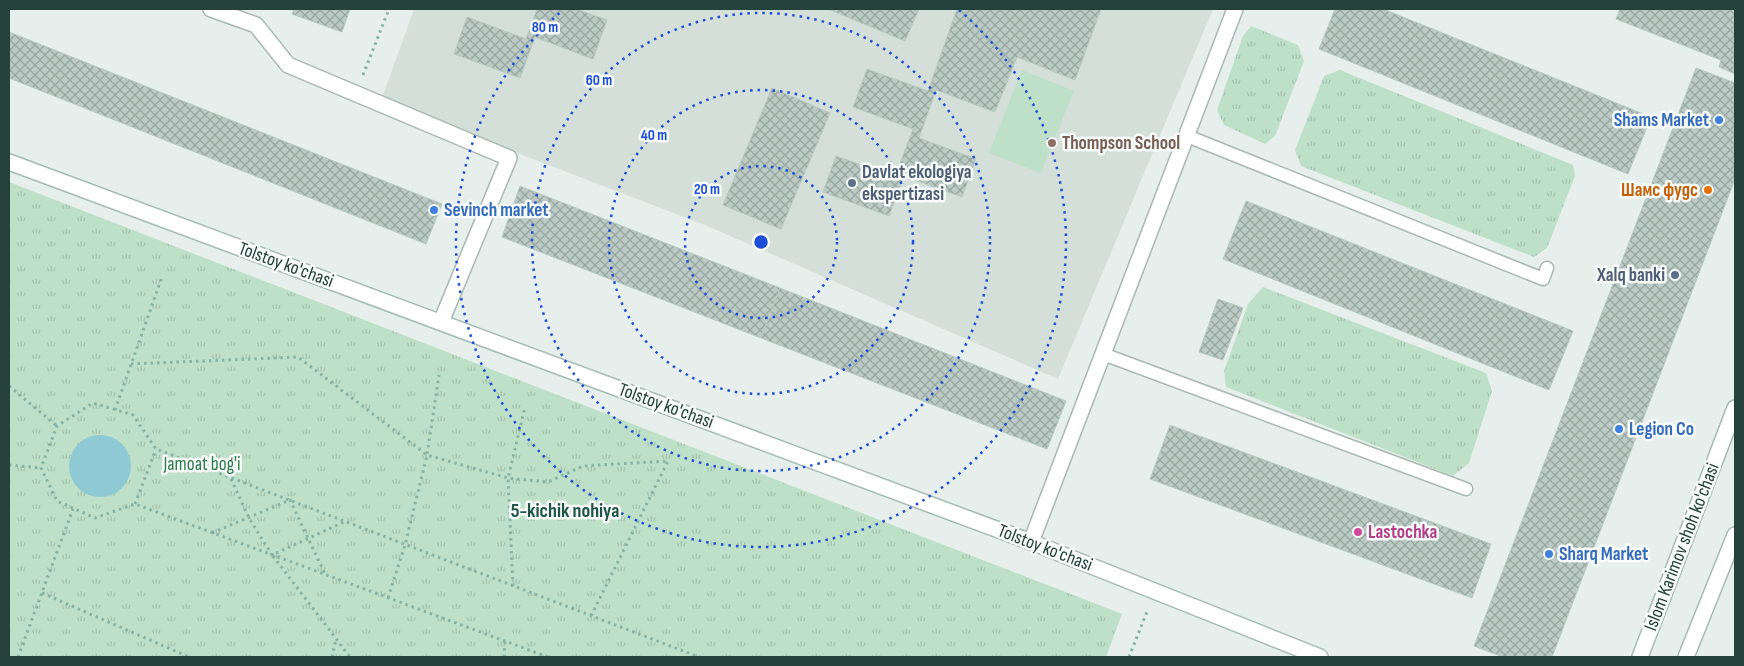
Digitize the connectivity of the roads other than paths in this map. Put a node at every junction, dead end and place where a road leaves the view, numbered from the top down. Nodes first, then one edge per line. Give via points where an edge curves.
1 (211, 9) edge
2 (1235, 9) edge
3 (1187, 136) junction
4 (9, 162) edge
5 (1547, 268) dead end
6 (441, 322) junction
7 (1103, 354) junction
8 (1735, 408) edge
9 (1466, 489) dead end
10 (1735, 535) edge
11 (1031, 542) junction
12 (1320, 657) edge
13 (1640, 657) edge
14 (1686, 657) edge

1 - 6 street via 256,25 288,65 509,158
2 - 3 street
3 - 5 lane via 1543,279
3 - 7 street
4 - 6 street, Tolstoy ko'chasi
6 - 11 street, Tolstoy ko'chasi
7 - 9 lane
7 - 11 street
8 - 13 street, Islom Karimov shoh ko'chasi
10 - 14 street
11 - 12 street, Tolstoy ko'chasi

